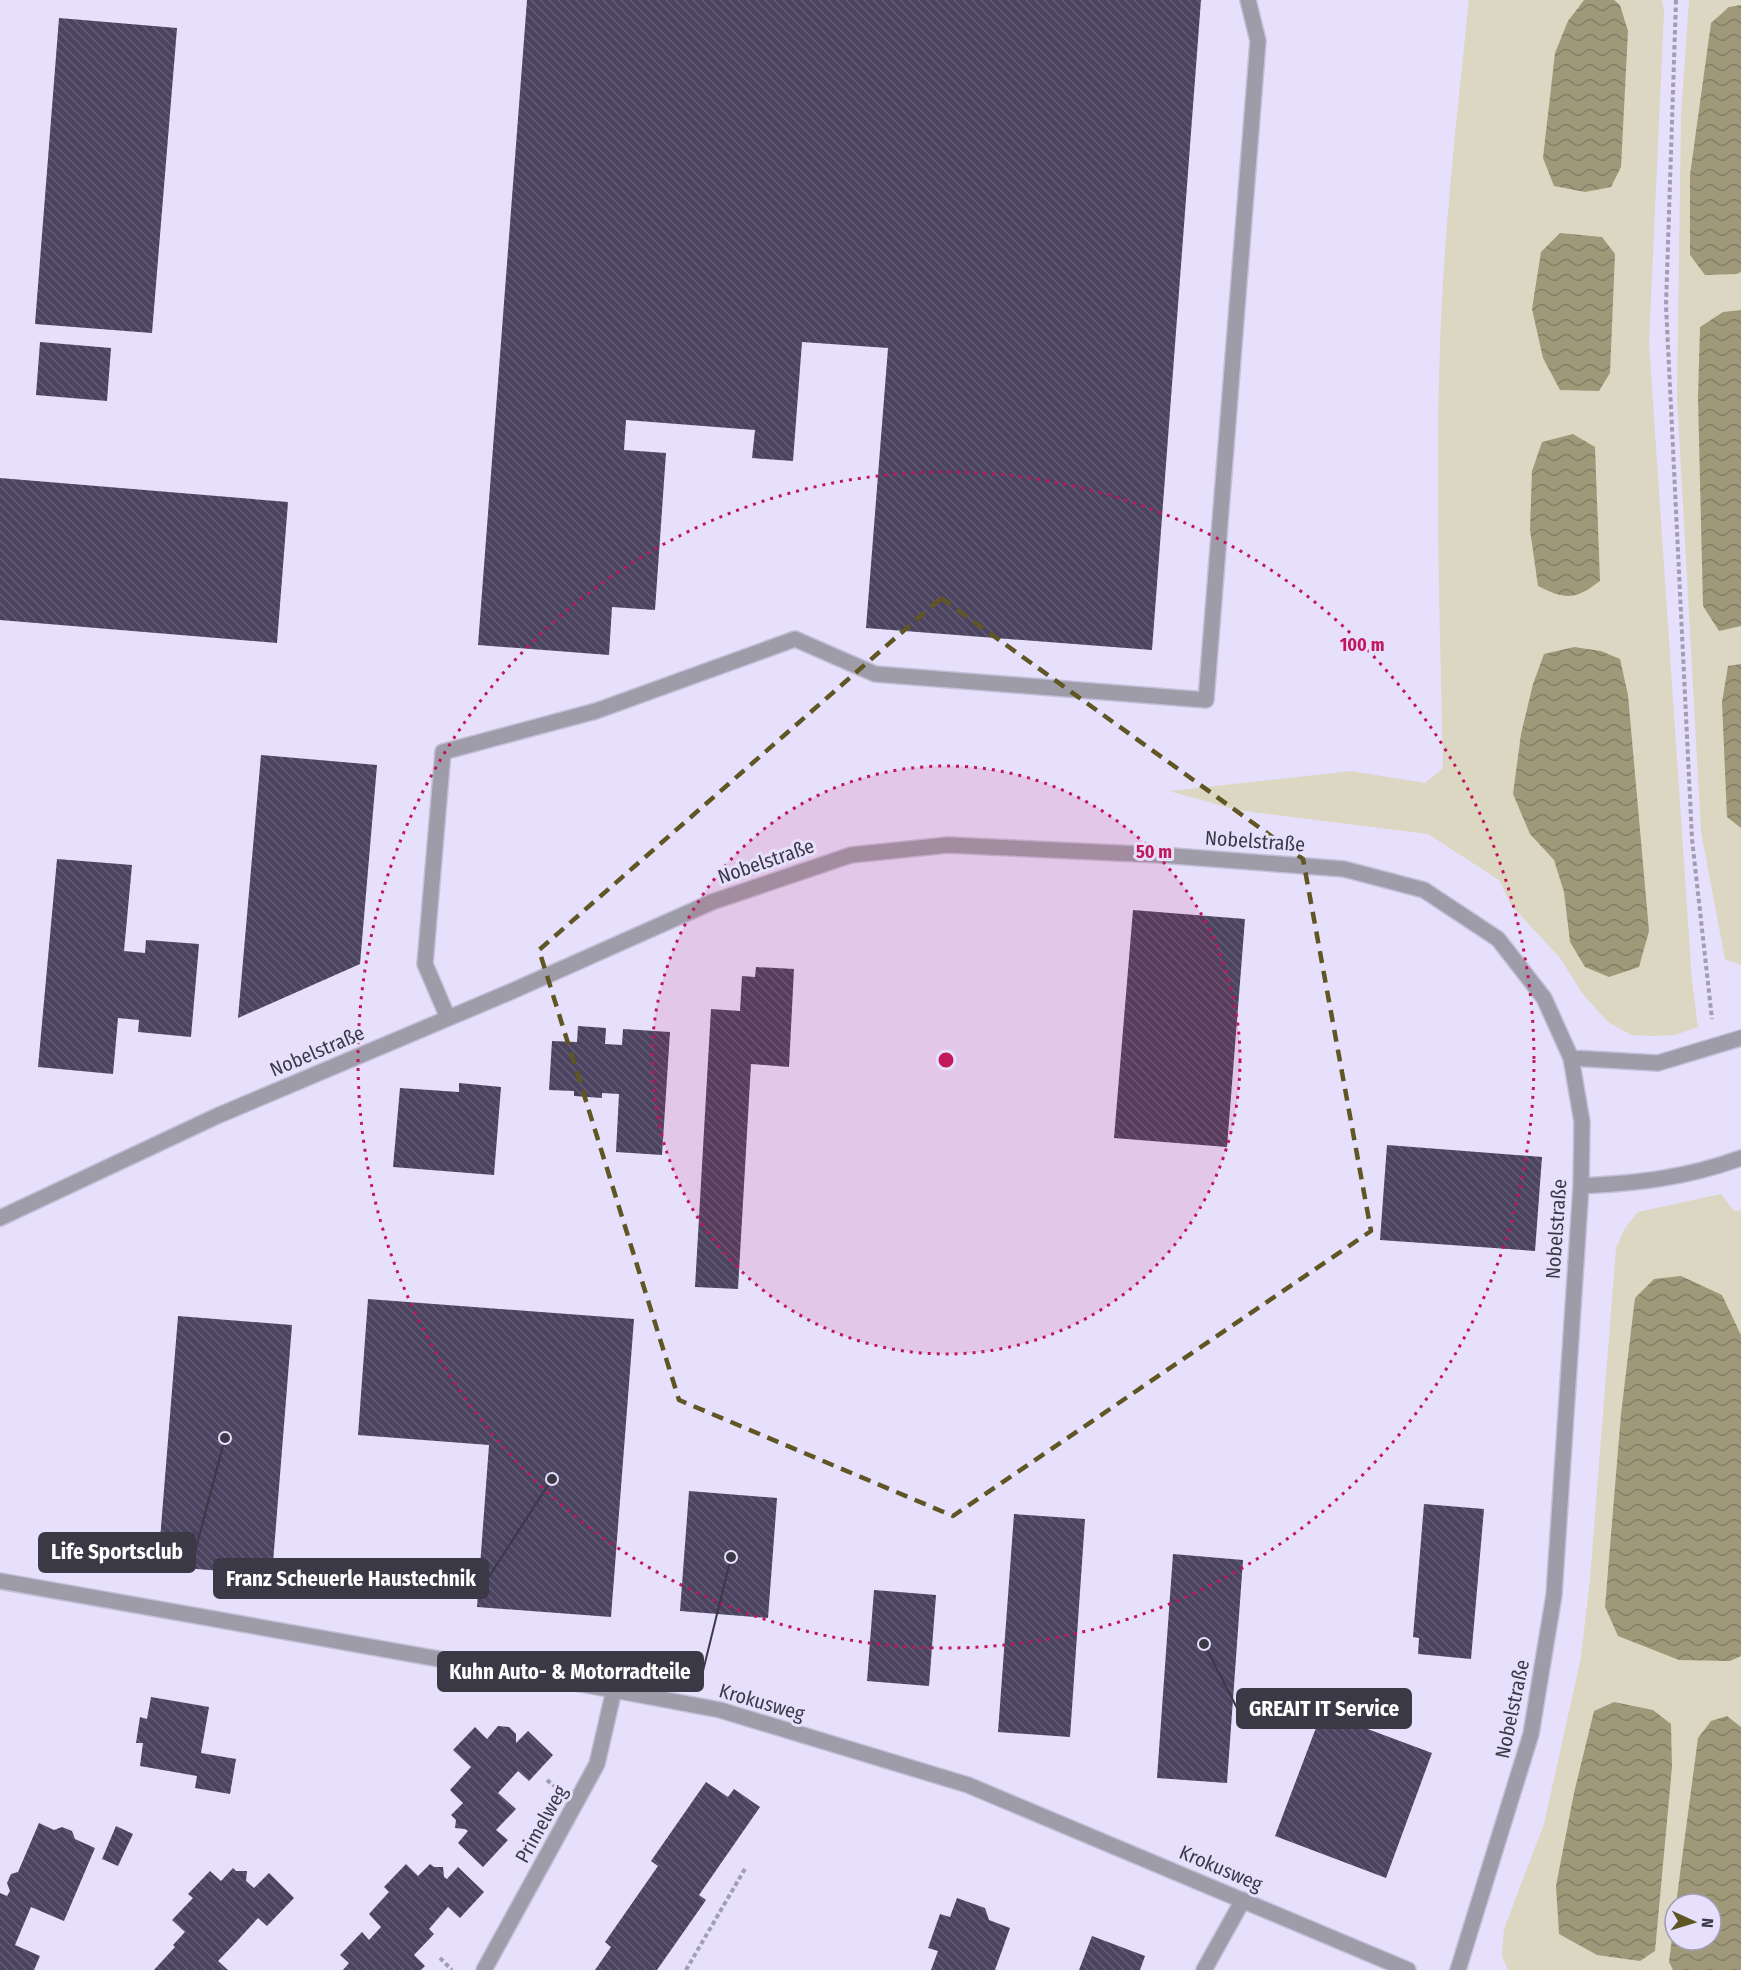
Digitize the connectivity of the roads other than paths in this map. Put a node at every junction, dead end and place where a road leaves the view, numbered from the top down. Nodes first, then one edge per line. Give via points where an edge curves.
1 (1248, 0) edge
2 (448, 1018) junction
3 (1741, 1038) edge
4 (1571, 1058) junction
5 (1741, 1158) edge
6 (1581, 1186) junction
7 (0, 1218) edge
8 (0, 1581) edge
9 (614, 1690) junction
10 (1243, 1900) junction
11 (484, 1970) edge
12 (1204, 1970) edge
13 (1408, 1970) edge
14 (1458, 1970) edge

1 - 2 street via 1258,41 1206,700 875,674 795,639 596,711 443,752 424,964
2 - 4 street, Nobelstraße via 712,902 850,855 948,845 1344,869 1424,890 1498,939 1544,998
2 - 7 street, Nobelstraße via 216,1116
3 - 4 street via 1658,1063
4 - 6 street, Nobelstraße via 1582,1122
5 - 6 street via 1708,1170 1639,1183
6 - 14 street, Nobelstraße via 1554,1595 1531,1734
8 - 9 street, Krokusweg
9 - 10 street, Krokusweg via 720,1710 968,1785
9 - 11 street, Primelweg via 597,1764
10 - 12 street
10 - 13 street, Krokusweg

